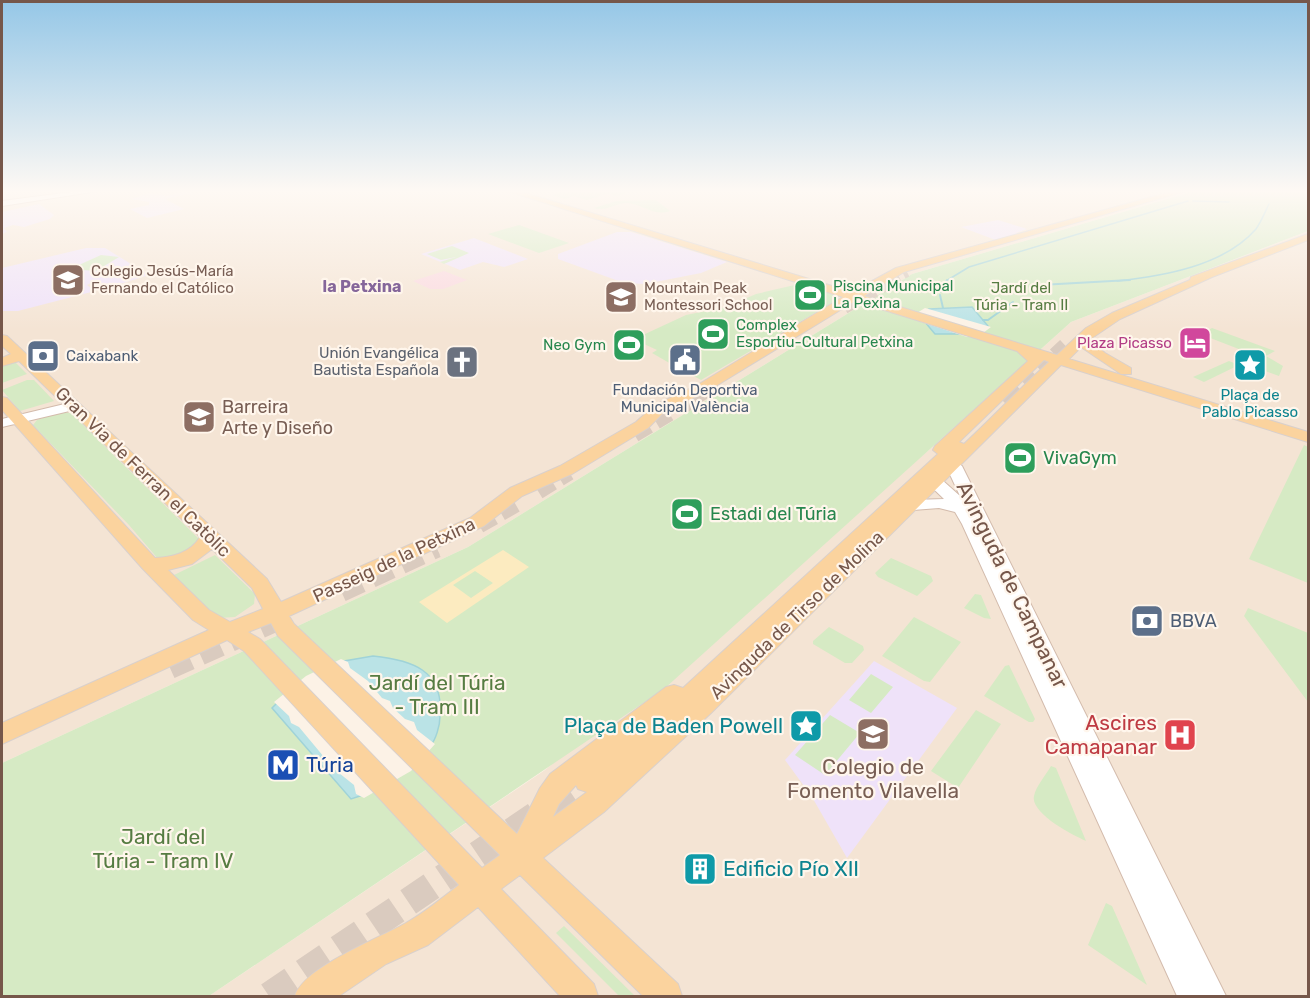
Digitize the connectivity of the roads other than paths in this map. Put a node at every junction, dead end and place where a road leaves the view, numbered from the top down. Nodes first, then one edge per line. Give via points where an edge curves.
1 (662, 238) edge
2 (680, 238) edge
3 (1020, 238) edge
4 (1307, 238) edge
5 (903, 271) junction
6 (1206, 277) junction
7 (838, 285) junction
8 (860, 299) junction
9 (801, 333) dead end
10 (2, 339) edge
11 (1081, 340) junction
12 (1037, 352) junction
13 (1065, 353) junction
14 (20, 356) junction
15 (2, 362) edge
16 (1122, 374) junction
17 (1040, 377) junction
18 (2, 401) edge
19 (1004, 402) tunnel mouth
20 (73, 405) junction
21 (683, 405) tunnel mouth
22 (669, 413) tunnel mouth
23 (16, 425) edge
24 (2, 431) edge
25 (1303, 431) edge
26 (954, 466) junction
27 (931, 479) junction
28 (538, 491) tunnel mouth
29 (519, 502) tunnel mouth
30 (913, 505) junction
31 (962, 509) junction
32 (888, 519) junction
33 (210, 536) junction
34 (150, 564) junction
35 (280, 621) junction
36 (226, 632) junction
37 (170, 668) tunnel mouth
38 (2, 734) edge
39 (2, 745) edge
40 (587, 781) tunnel mouth
41 (502, 872) junction
42 (311, 996) edge
43 (582, 996) edge
44 (666, 996) edge
45 (1192, 996) edge
46 (1211, 996) edge

1 - 8 main road
2 - 7 main road
3 - 5 main road, Passeig de la Petxina
4 - 6 main road
5 - 7 main road
5 - 8 main road, Passeig de la Petxina
6 - 11 main road via 1116,316
6 - 13 main road via 1101,317 1084,327
7 - 8 main road
8 - 9 main road, Passeig de la Petxina
8 - 12 main road
8 - 12 main road
8 - 35 main road, Passeig de la Petxina via 696,392 660,408 642,425 566,470 516,492 477,522 323,593
10 - 14 main road, Gran Via de Ferran el Catòlic
11 - 13 main road
11 - 16 main road
12 - 13 main road
12 - 27 main road via 1037,360 922,467
13 - 16 main road
13 - 17 main road, Avinguda de Tirso de Molina
14 - 15 main road
14 - 20 main road, Gran Via de Ferran el Catòlic
16 - 17 main road
16 - 25 main road
16 - 25 main road via 1208,405
17 - 26 main road, Avinguda de Tirso de Molina
18 - 23 main road
19 - 27 main road, Avinguda de Tirso de Molina
20 - 23 main road
20 - 33 main road, Gran Via de Ferran el Catòlic
21 - 22 main road
23 - 24 main road
23 - 34 main road
26 - 27 main road, Avinguda de Tirso de Molina
26 - 46 main road, Avinguda de Campanar
27 - 30 main road, Avinguda de Tirso de Molina
27 - 31 main road, Avinguda de Campanar
27 - 32 main road, Avinguda de Tirso de Molina
28 - 29 main road
30 - 31 main road via 939,503
30 - 32 main road, Avinguda de Tirso de Molina
31 - 45 main road, Avinguda de Campanar
32 - 40 main road, Avinguda de Tirso de Molina via 683,702
32 - 41 main road, Avinguda de Tirso de Molina via 647,757
32 - 41 main road via 847,539 675,694 559,782
33 - 34 main road via 202,550 188,558
33 - 35 main road, Gran Via de Ferran el Catòlic via 260,584
34 - 36 main road via 201,615
35 - 36 main road, Passeig de la Petxina
35 - 41 main road, Gran Via de Ferran el Catòlic via 477,817
36 - 38 main road, Passeig de la Petxina
36 - 41 main road via 252,645 439,841
37 - 39 main road
41 - 42 main road, Avinguda de Tirso de Molina via 417,934 375,953
41 - 43 main road via 531,945
41 - 44 main road

